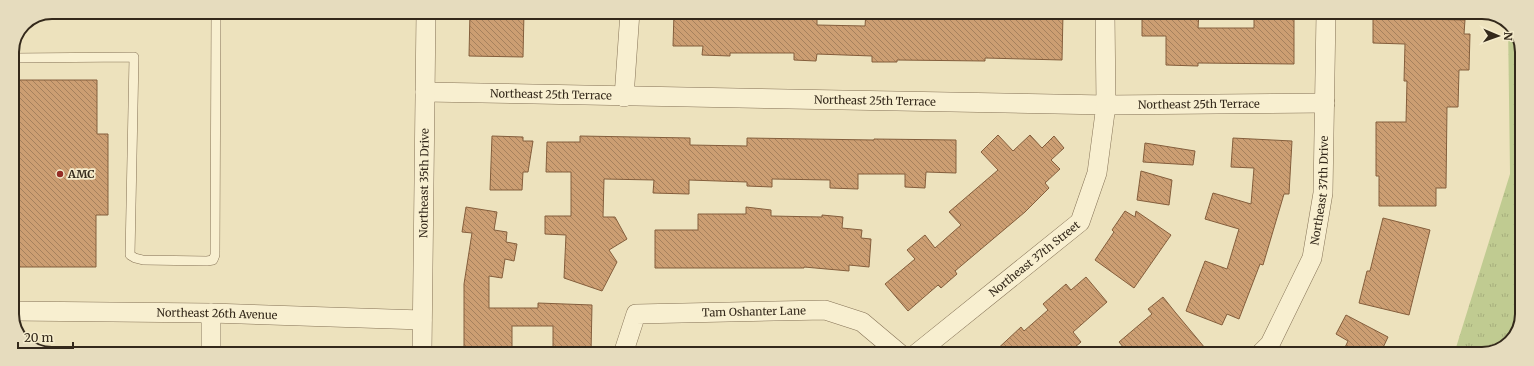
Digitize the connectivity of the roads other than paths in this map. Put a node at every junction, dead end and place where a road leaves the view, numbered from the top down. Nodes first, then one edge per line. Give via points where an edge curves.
1 (216, 19) edge
2 (426, 19) edge
3 (630, 19) edge
4 (1105, 19) edge
5 (1326, 19) edge
6 (19, 58) edge
7 (425, 92) junction
8 (624, 97) junction
9 (1325, 103) junction
10 (1106, 105) junction
11 (19, 311) edge
12 (211, 313) junction
13 (422, 320) junction
14 (211, 347) edge
15 (422, 347) edge
16 (625, 347) edge
17 (892, 347) edge
18 (925, 347) edge
19 (1267, 347) edge

1 - 6 lane via 215,255 213,260 207,262 143,260 130,255 134,57
2 - 7 street, Northeast 35th Drive
3 - 8 street
4 - 10 street, Northeast 37th Street
5 - 9 street, Northeast 37th Drive
7 - 8 street, Northeast 25th Terrace
7 - 13 street, Northeast 35th Drive
8 - 10 street, Northeast 25th Terrace
9 - 10 street, Northeast 25th Terrace
9 - 19 street, Northeast 37th Drive via 1324,193 1312,258
10 - 18 street, Northeast 37th Street via 1097,173 1080,222
11 - 12 street, Northeast 26th Avenue
12 - 13 street, Northeast 26th Avenue
12 - 14 street
13 - 15 street, Northeast 35th Drive
16 - 17 street, Tam Oshanter Lane via 636,314 825,310 862,322

